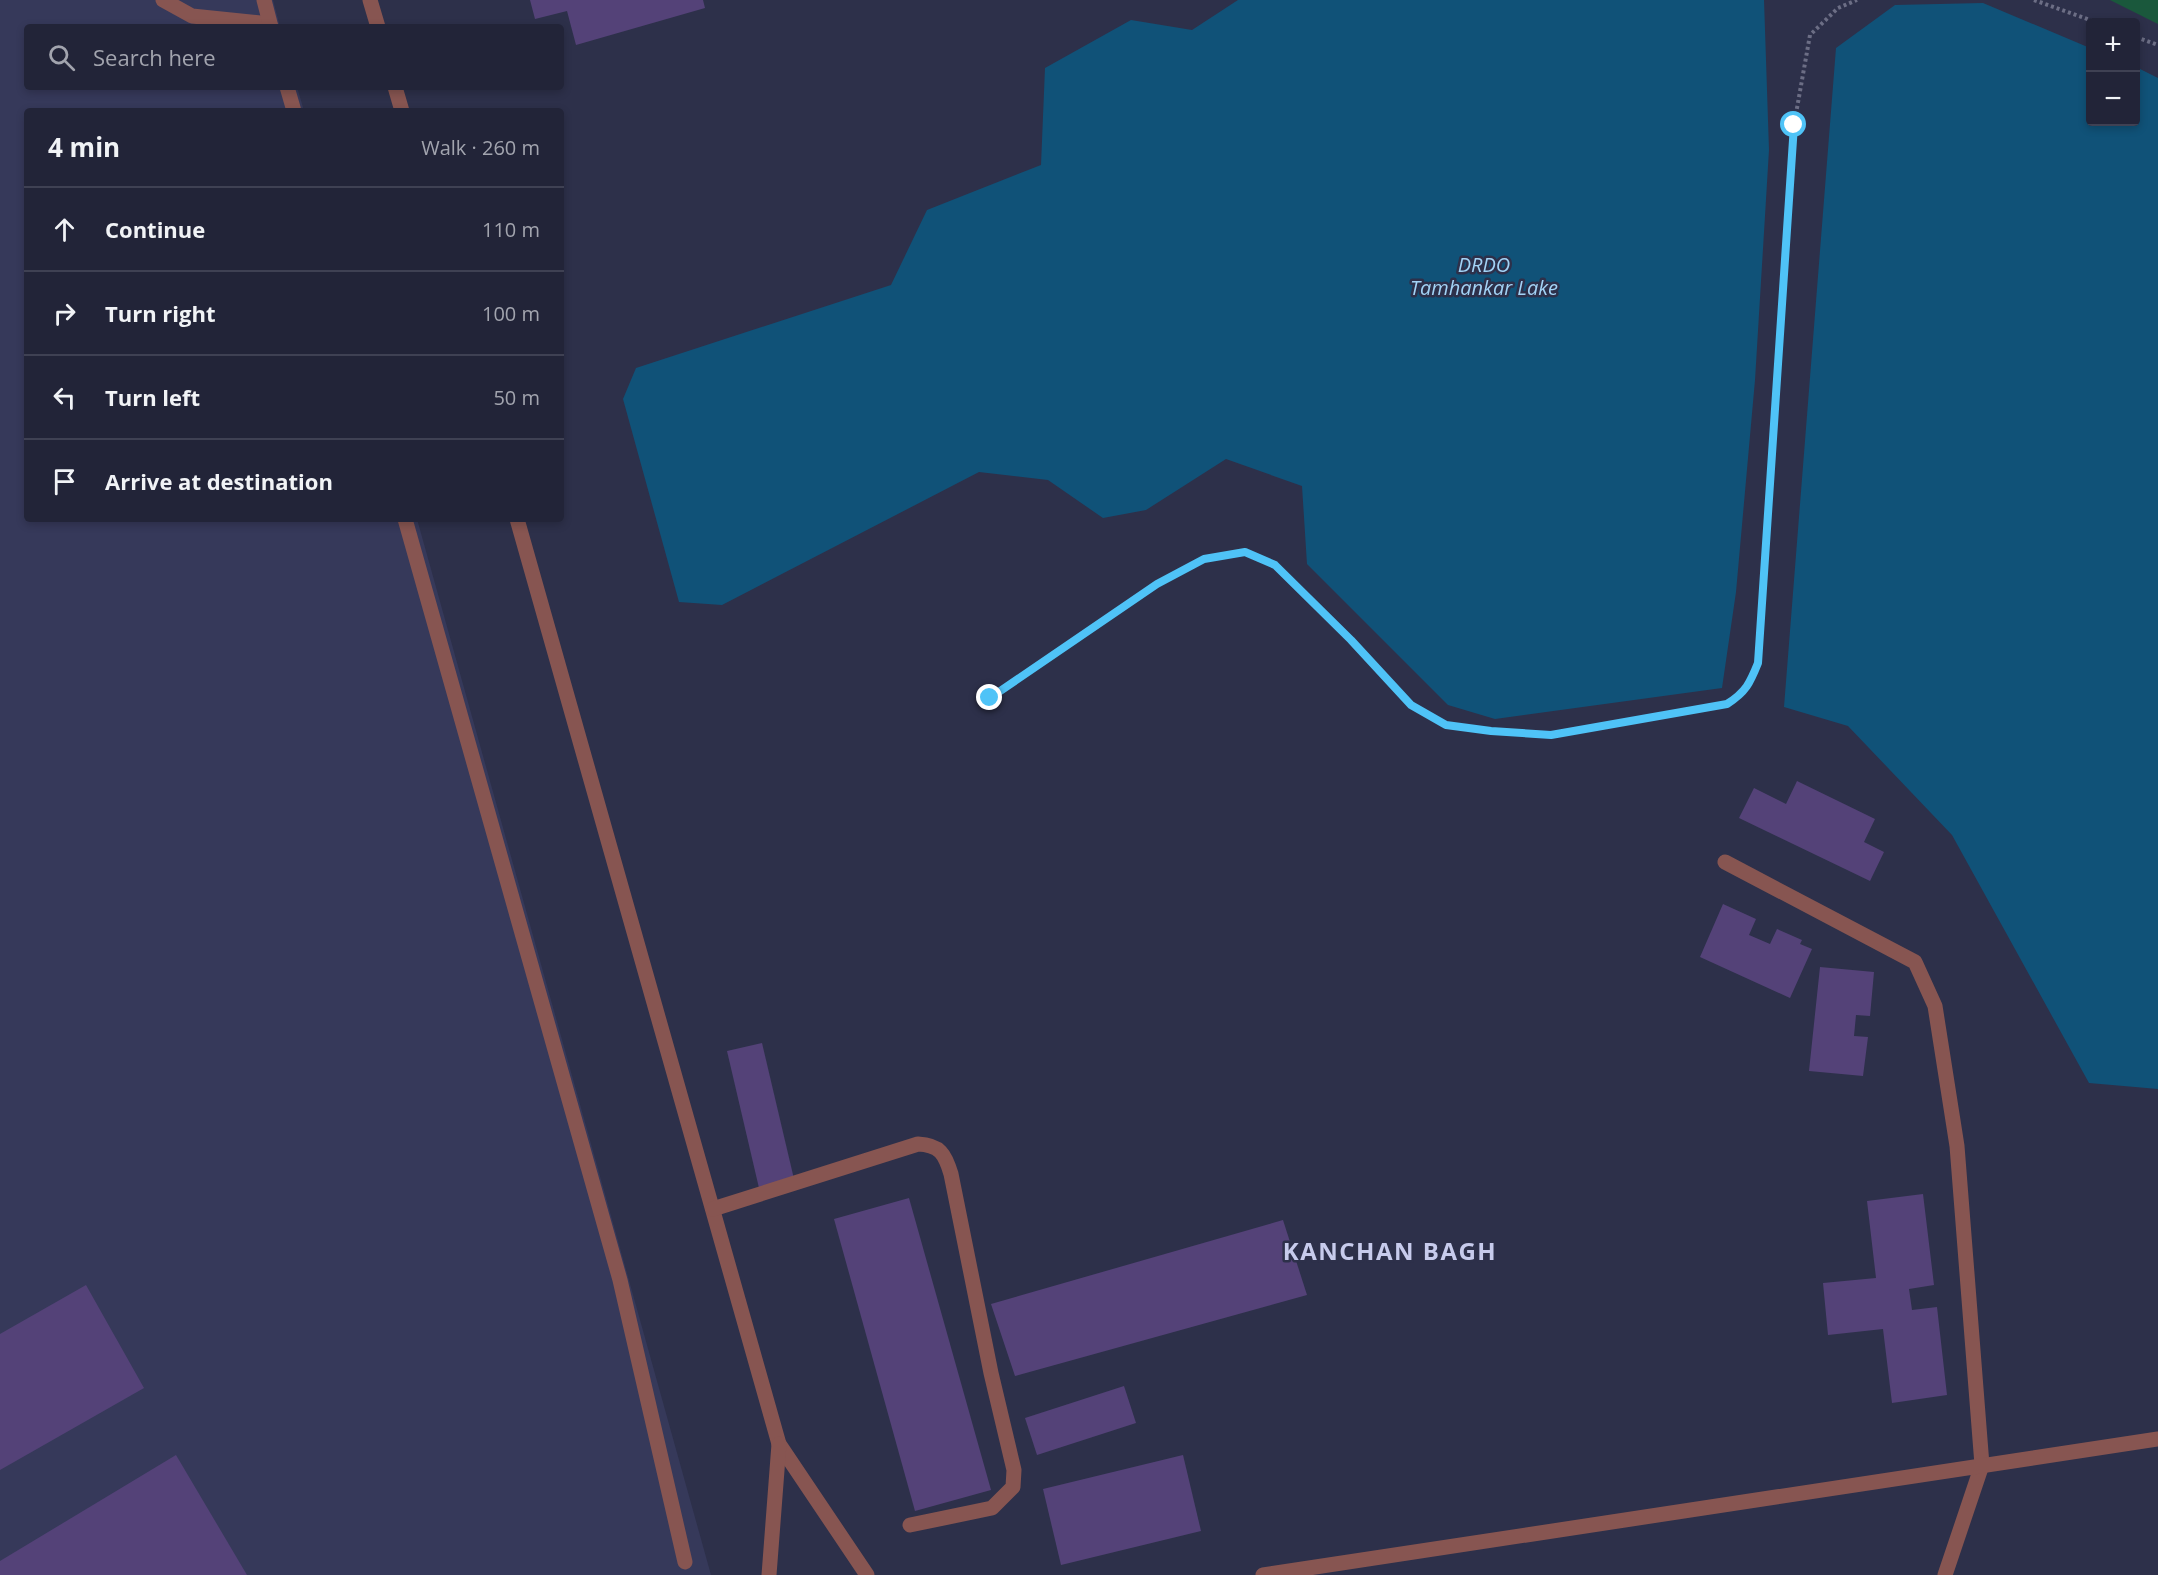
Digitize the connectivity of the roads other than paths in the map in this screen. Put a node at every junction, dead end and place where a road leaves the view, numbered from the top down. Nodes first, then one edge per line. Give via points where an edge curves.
1 (163, 0) edge
2 (264, 0) edge
3 (370, 0) edge
4 (255, 24) edge
5 (270, 24) edge
6 (377, 24) edge
7 (288, 90) edge
8 (396, 90) edge
9 (293, 108) edge
10 (401, 108) edge
11 (406, 522) edge
12 (518, 522) edge
13 (1725, 862) dead end
14 (713, 1209) junction
15 (2158, 1439) edge
16 (779, 1444) junction
17 (1983, 1465) junction
18 (910, 1525) dead end
19 (685, 1562) dead end
20 (769, 1575) edge
21 (867, 1575) edge
22 (1263, 1575) edge
23 (1946, 1575) edge

1 - 4 lane via 192,16
2 - 5 lane
3 - 6 lane
7 - 9 lane
8 - 10 lane
11 - 19 lane via 620,1280
12 - 14 lane
13 - 17 lane via 1915,962 1935,1006 1957,1146
14 - 16 lane
14 - 18 lane via 918,1144 932,1145 946,1157 1014,1470 1013,1487 992,1508
15 - 17 lane
16 - 20 lane
16 - 21 lane
17 - 22 lane
17 - 23 lane

